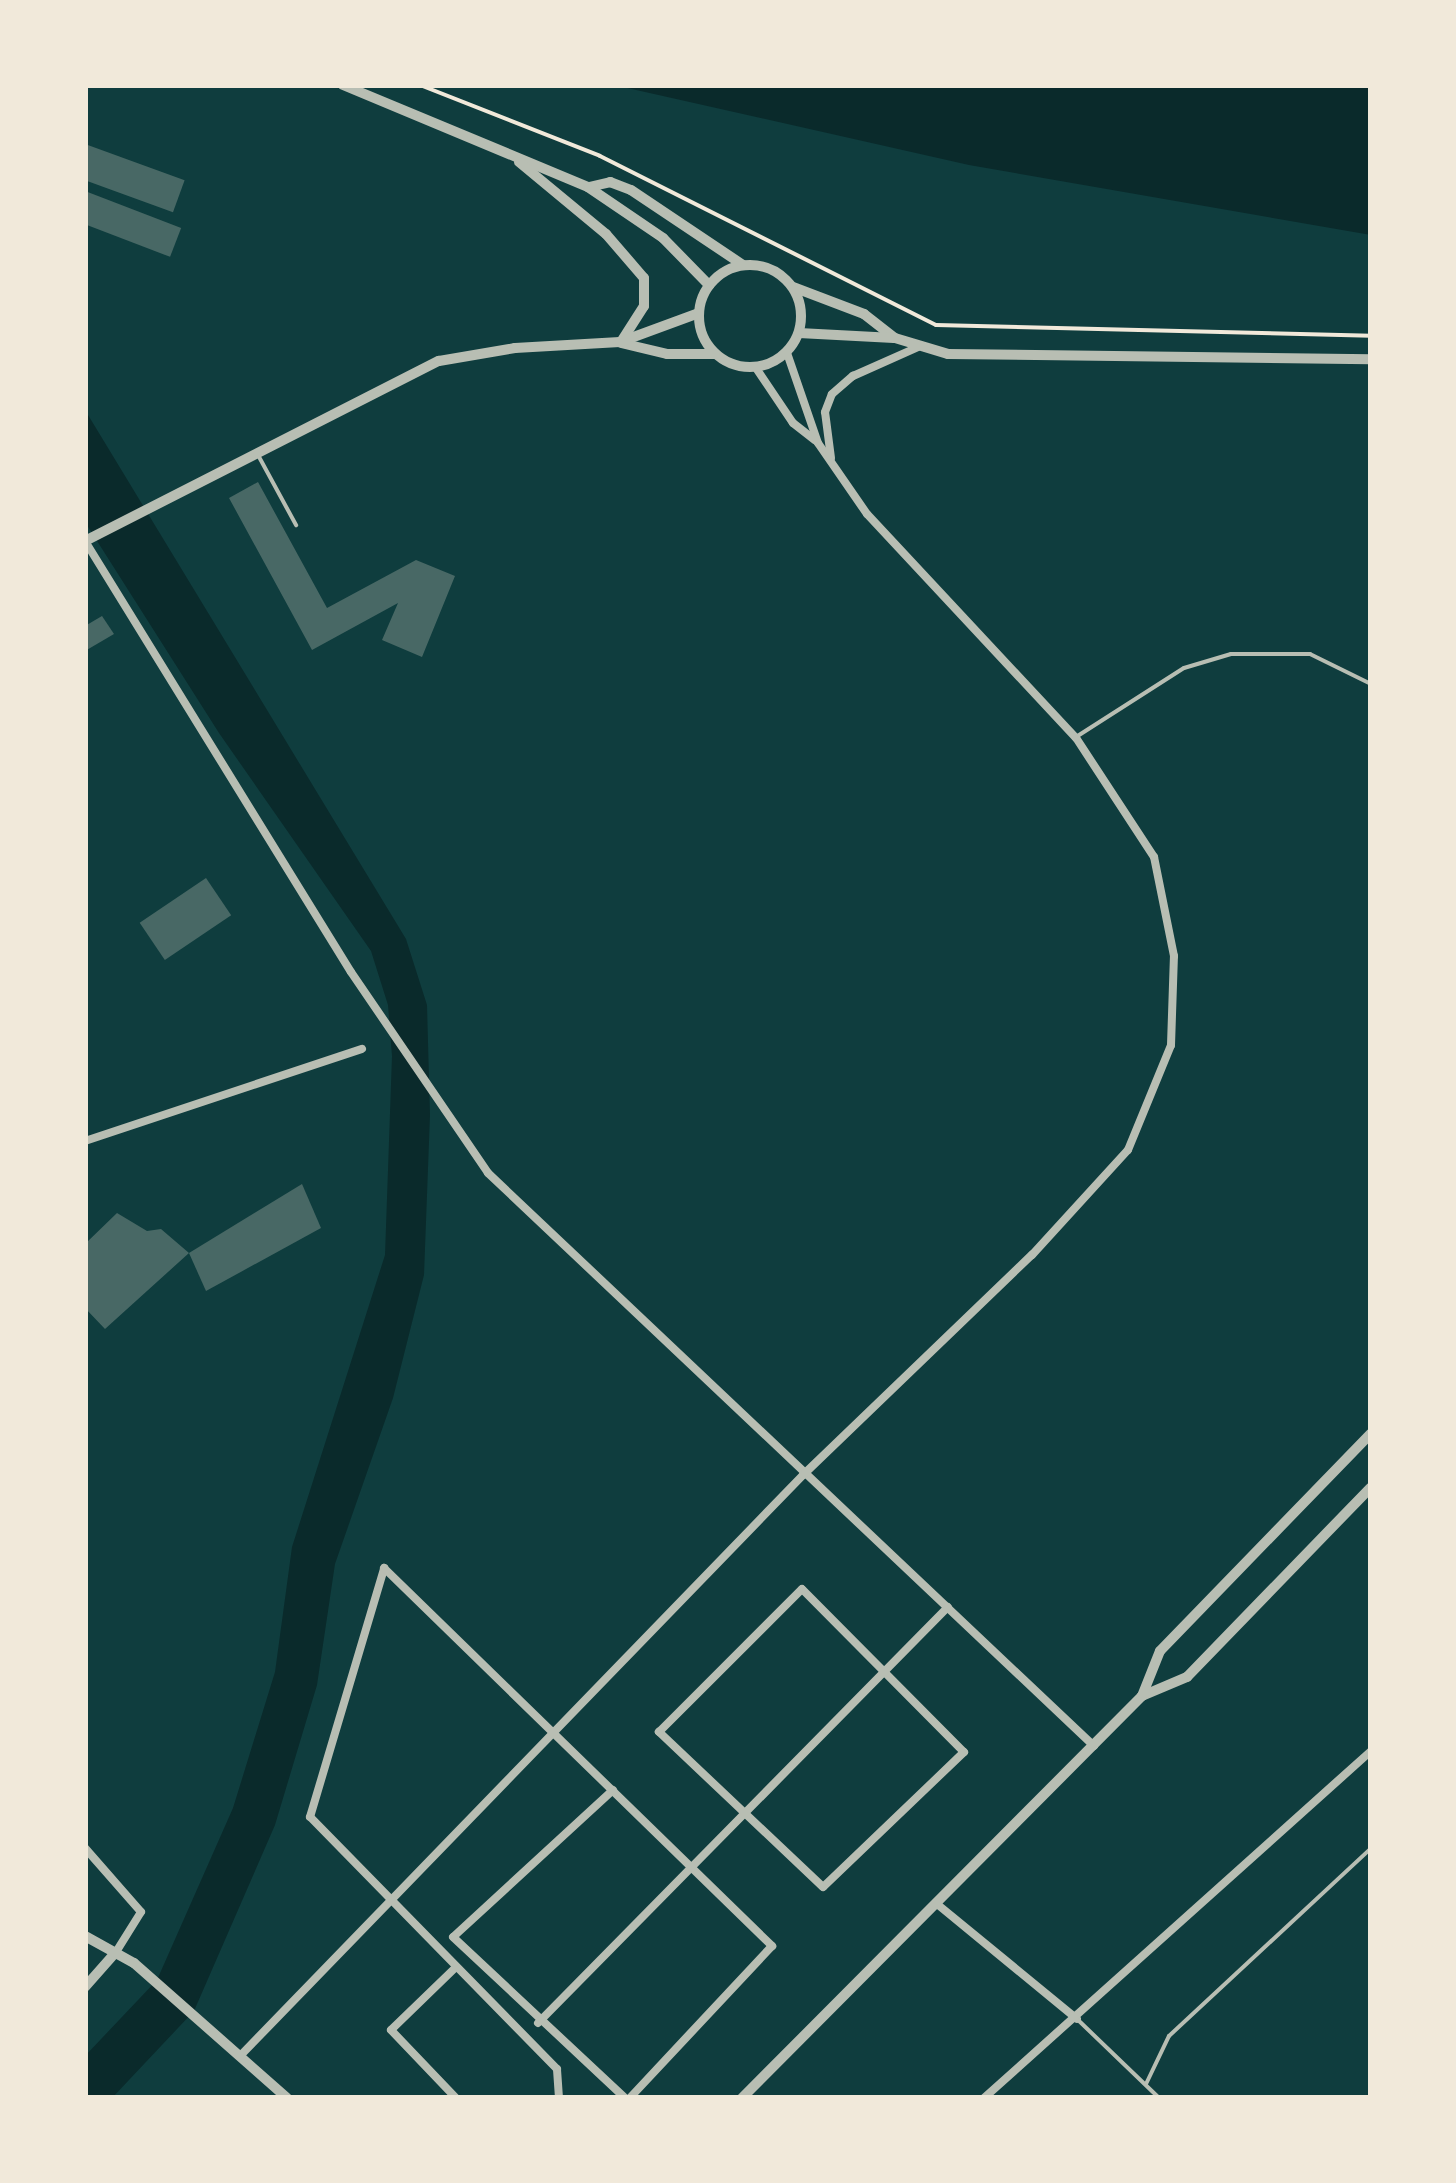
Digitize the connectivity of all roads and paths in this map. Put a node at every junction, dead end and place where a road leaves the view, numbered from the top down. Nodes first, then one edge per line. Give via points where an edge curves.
1 (344, 85) edge
2 (420, 85) edge
3 (515, 158) junction
4 (588, 188) junction
5 (742, 265) junction
6 (709, 285) junction
7 (793, 288) junction
8 (699, 313) junction
9 (799, 333) junction
10 (1371, 336) edge
11 (895, 338) junction
12 (620, 342) junction
13 (918, 347) junction
14 (787, 353) junction
15 (715, 354) junction
16 (1371, 359) edge
17 (756, 368) junction
18 (818, 443) junction
19 (256, 451) junction
20 (832, 462) junction
21 (296, 525) dead end
22 (87, 540) edge
23 (1371, 684) edge
24 (1076, 738) junction
25 (362, 1049) dead end
26 (85, 1141) edge
27 (1371, 1433) edge
28 (803, 1474) junction
29 (1371, 1487) edge
30 (948, 1607) junction
31 (885, 1670) junction
32 (1142, 1696) junction
33 (556, 1732) junction
34 (1094, 1746) junction
35 (1371, 1751) edge
36 (612, 1790) junction
37 (744, 1813) junction
38 (85, 1848) edge
39 (1371, 1848) edge
40 (695, 1868) junction
41 (393, 1898) junction
42 (936, 1904) junction
43 (85, 1936) edge
44 (116, 1952) junction
45 (455, 1968) junction
46 (85, 1987) edge
47 (1077, 2020) junction
48 (538, 2023) junction
49 (241, 2055) junction
50 (1146, 2084) junction
51 (286, 2098) edge
52 (456, 2098) edge
53 (559, 2098) edge
54 (627, 2098) edge
55 (742, 2098) edge
56 (984, 2098) edge
57 (1159, 2098) edge

1 - 3 street
2 - 10 path via 600,156 936,325
3 - 4 street
3 - 12 street via 644,278 644,306
4 - 5 street via 610,182 630,190
4 - 6 street via 663,238
5 - 6 street
5 - 7 street via 766,266
6 - 8 street
7 - 9 street via 801,310
7 - 11 street via 864,314
8 - 12 street
8 - 15 street
9 - 11 street
9 - 14 street
11 - 13 street
12 - 15 street via 667,354
12 - 19 street via 439,361
13 - 16 street via 948,354
13 - 20 street via 853,376 832,394 825,412
14 - 17 street
14 - 18 street
15 - 17 street
17 - 18 street via 793,423
18 - 20 street
19 - 21 lane
19 - 22 street
20 - 24 street via 867,514
22 - 28 street via 352,972 488,1173
23 - 24 lane via 1310,654 1230,654 1184,668
24 - 28 street via 1154,857 1174,956 1171,1045 1152,1102 1128,1150 1032,1255
25 - 26 street
27 - 32 street via 1160,1650
28 - 30 street
28 - 33 street
29 - 32 street via 1187,1677
30 - 31 street
30 - 34 street
31 - 37 street
31 - 37 street via 964,1752 823,1887
31 - 37 street via 802,1590 660,1732
32 - 34 street
33 - 36 street
33 - 41 street
33 - 41 street via 384,1568 310,1817
34 - 42 street
35 - 47 street
36 - 40 street
36 - 48 street via 453,1938
37 - 40 street
38 - 44 street via 141,1912
39 - 50 lane via 1169,2036
40 - 48 street
40 - 54 street via 772,1946
41 - 45 street
41 - 49 street
42 - 47 street
42 - 55 street
43 - 44 street
44 - 46 street
44 - 49 street
45 - 52 street via 391,2030
45 - 53 street via 557,2068
47 - 50 lane
47 - 56 street
48 - 54 street
49 - 51 street
50 - 57 lane

